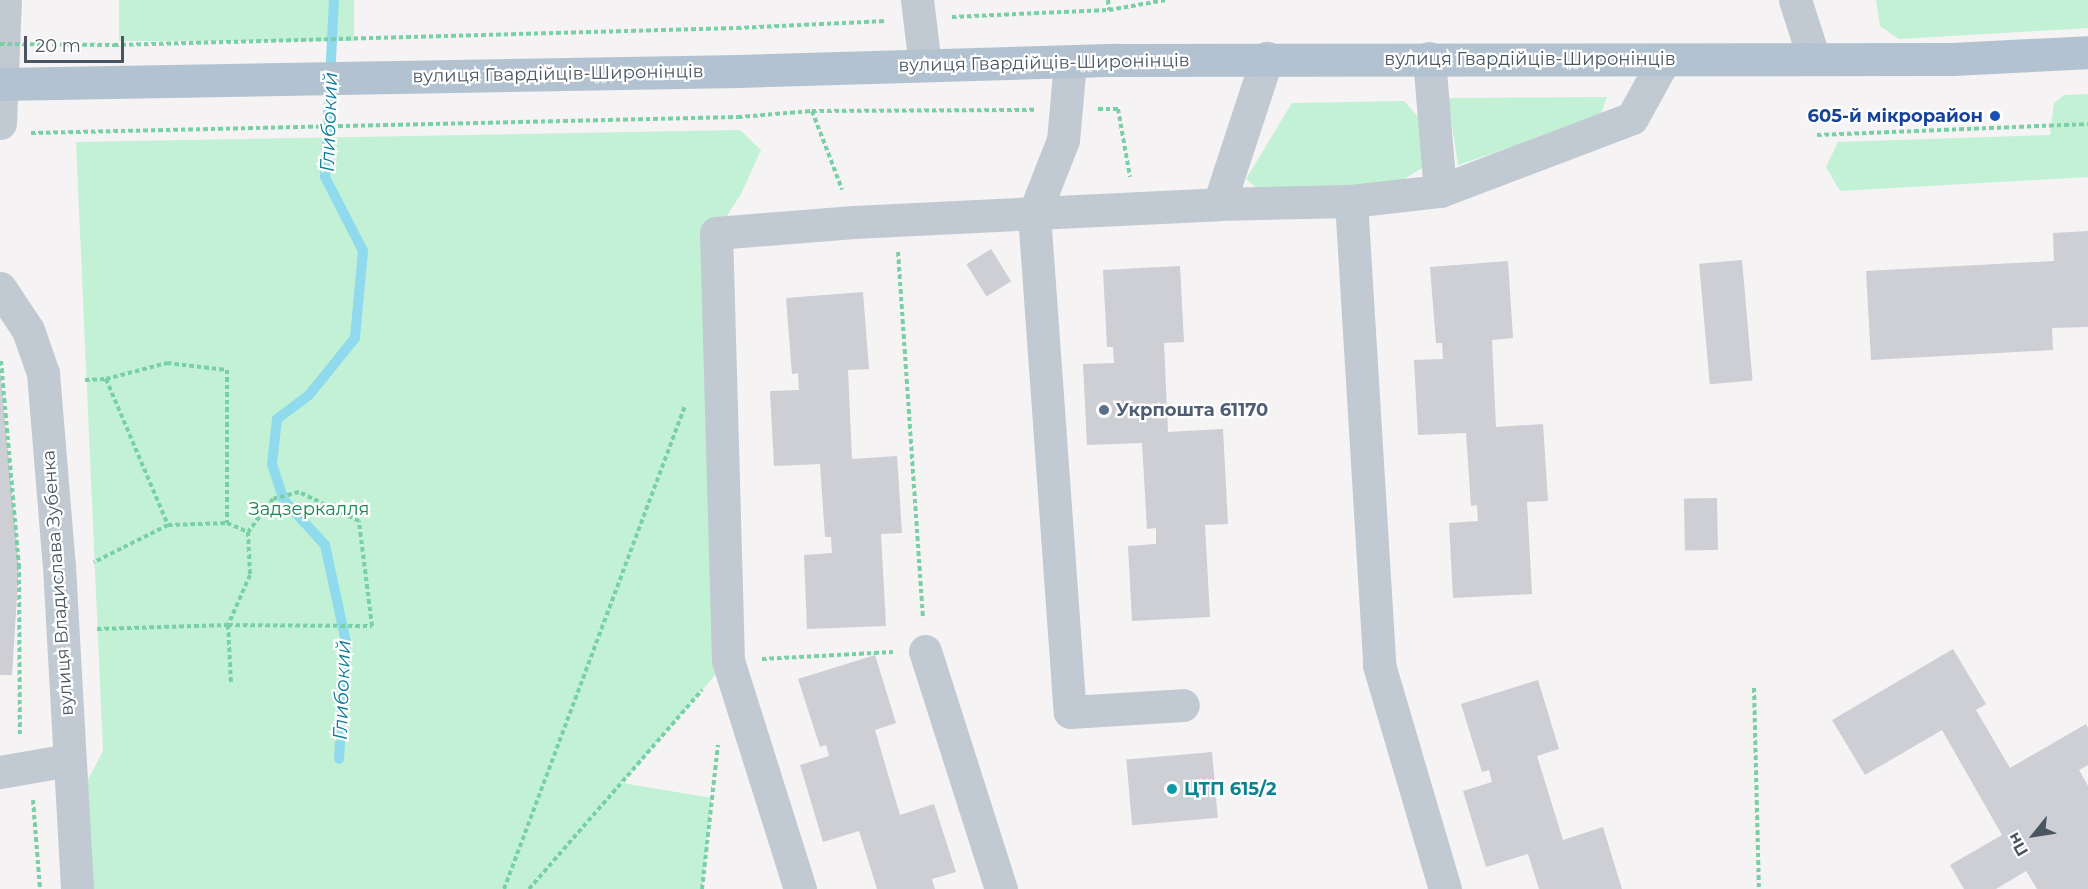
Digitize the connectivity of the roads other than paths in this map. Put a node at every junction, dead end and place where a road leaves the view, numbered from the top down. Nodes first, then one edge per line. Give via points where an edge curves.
1 (5, 0) edge
2 (917, 0) edge
3 (1795, 0) edge
4 (2088, 52) edge
5 (1267, 58) junction
6 (1429, 58) junction
7 (1814, 59) junction
8 (1664, 60) junction
9 (1070, 63) junction
10 (925, 65) junction
11 (0, 84) edge
12 (12, 128) edge
13 (1440, 191) junction
14 (1351, 201) junction
15 (1219, 204) junction
16 (1034, 214) junction
17 (0, 288) edge
18 (925, 651) road end
19 (1183, 705) dead end
20 (69, 760) junction
21 (15, 770) edge
22 (76, 889) edge
23 (800, 889) edge
24 (1001, 889) edge
25 (1445, 889) edge

1 - 12 street
2 - 10 street
3 - 7 street
4 - 7 main road, вулиця Гвардійців-Широнінців via 1952,59
5 - 6 main road, вулиця Гвардійців-Широнінців
5 - 9 main road, вулиця Гвардійців-Широнінців
5 - 15 street
6 - 8 main road, вулиця Гвардійців-Широнінців
6 - 13 street
7 - 8 main road, вулиця Гвардійців-Широнінців
8 - 13 street via 1632,118
9 - 10 main road, вулиця Гвардійців-Широнінців
9 - 16 street via 1063,140
10 - 11 main road, вулиця Гвардійців-Широнінців, bridge
13 - 14 street
14 - 15 street
14 - 25 street via 1379,665
15 - 16 street
16 - 19 street via 1070,712
16 - 23 street via 716,233 728,660
17 - 20 street, вулиця Владислава Зубенка via 28,330 43,373 59,566
18 - 24 street
20 - 21 street
20 - 22 street, вулиця Владислава Зубенка

